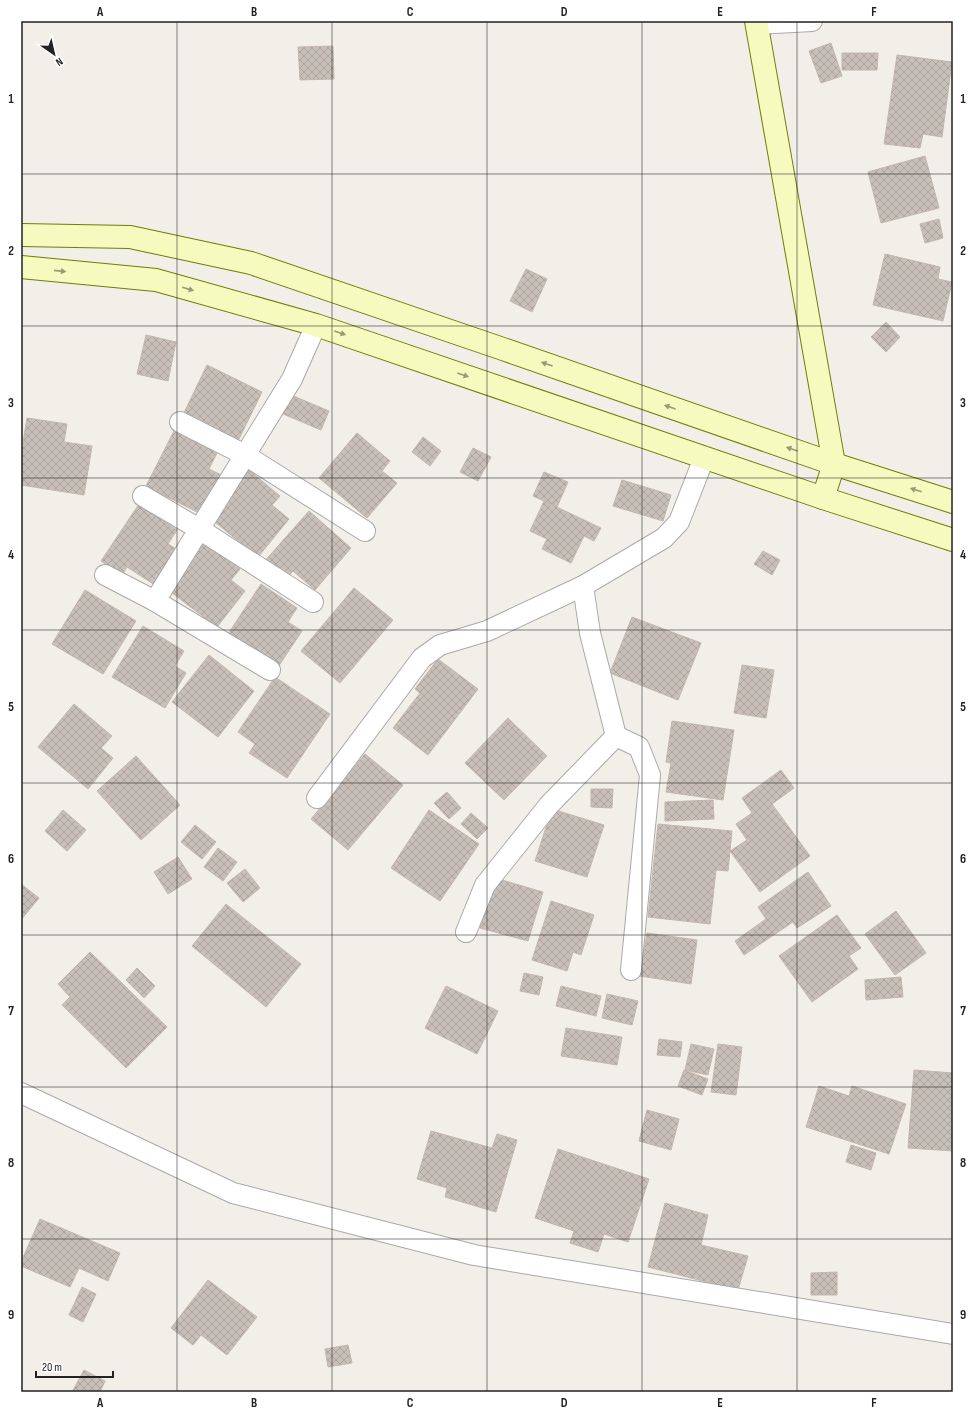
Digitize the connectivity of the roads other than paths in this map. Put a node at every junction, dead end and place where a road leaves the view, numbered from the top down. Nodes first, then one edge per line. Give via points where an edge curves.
1 (812, 21) edge
2 (757, 22) edge
3 (21, 235) edge
4 (21, 267) edge
5 (316, 325) junction
6 (180, 422) dead end
7 (245, 455) junction
8 (704, 458) junction
9 (834, 464) junction
10 (143, 496) dead end
11 (823, 498) junction
12 (953, 502) edge
13 (199, 529) junction
14 (365, 531) dead end
15 (953, 540) edge
16 (105, 575) dead end
17 (583, 586) junction
18 (155, 601) junction
19 (313, 602) dead end
20 (270, 670) dead end
21 (616, 736) junction
22 (317, 798) dead end
23 (466, 932) dead end
24 (631, 970) dead end
25 (21, 1093) edge
26 (953, 1334) edge

1 - 2 street
2 - 9 street
9 -> 3 street via 251,263 130,237
4 -> 5 street via 156,280
5 - 7 street via 292,379
5 -> 8 street
6 - 7 street
7 - 13 street
7 - 14 street
8 - 11 street
8 - 17 street via 679,522 664,538
9 - 11 street
12 -> 9 street
10 - 13 street
11 - 15 street
13 - 18 street
13 - 19 street
16 - 18 street
17 - 21 street via 590,633
17 - 22 street via 487,631 440,645 422,658
18 - 20 street
21 - 23 street via 549,805 485,885
21 - 24 street via 639,747 650,775
25 - 26 street via 233,1193 474,1255

